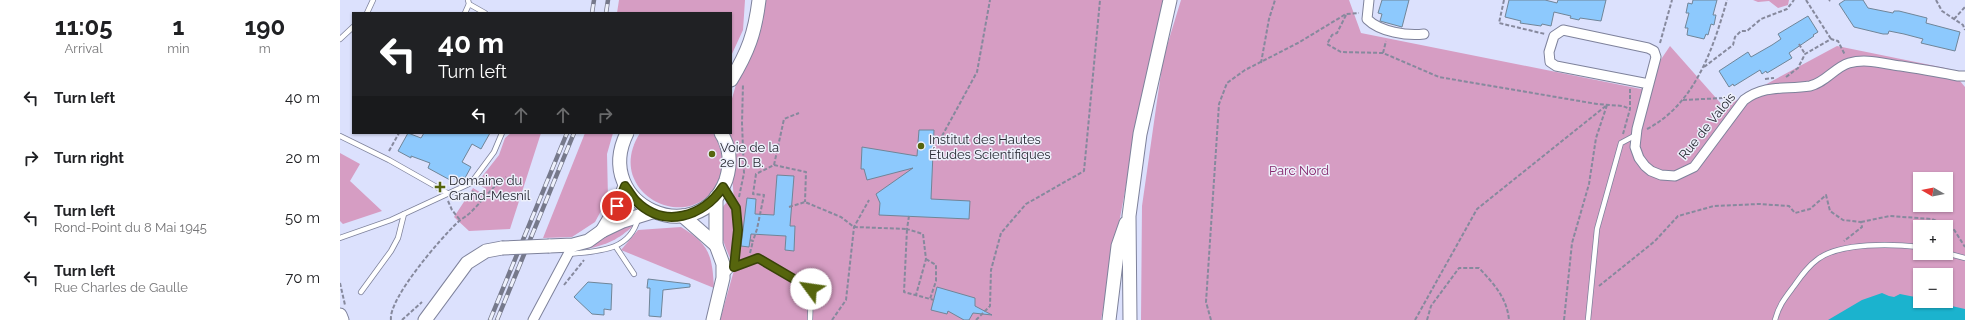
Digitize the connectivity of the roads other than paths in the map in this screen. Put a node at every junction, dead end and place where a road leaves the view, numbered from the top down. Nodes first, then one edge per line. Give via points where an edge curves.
1 (373, 0) edge
2 (759, 0) edge
3 (1170, 0) edge
4 (1370, 0) edge
5 (469, 2) edge
6 (367, 12) edge
7 (465, 12) edge
8 (484, 12) edge
9 (352, 27) edge
10 (1424, 34) dead end
11 (340, 39) edge
12 (1965, 76) edge
13 (737, 82) edge
14 (1649, 84) junction
15 (502, 134) edge
16 (627, 134) edge
17 (722, 134) edge
18 (1636, 135) junction
19 (340, 136) edge
20 (625, 186) junction
21 (720, 192) junction
22 (449, 194) junction
23 (404, 214) junction
24 (646, 214) junction
25 (683, 216) junction
26 (1129, 216) junction
27 (602, 231) junction
28 (340, 238) edge
29 (716, 244) junction
30 (616, 247) junction
31 (1913, 247) edge
32 (571, 250) junction
33 (1953, 255) edge
34 (1965, 258) edge
35 (734, 267) junction
36 (634, 274) dead end
37 (723, 278) junction
38 (361, 292) dead end
39 (425, 320) edge
40 (533, 320) edge
41 (714, 320) edge
42 (810, 320) edge
43 (1109, 320) edge
44 (1130, 320) edge
45 (1588, 320) edge
46 (1775, 320) edge

1 - 6 lane
2 - 13 main road via 757,19
3 - 26 main road via 1140,134
4 - 10 street via 1367,19 1373,26 1412,35
5 - 7 lane
5 - 8 lane
9 - 11 lane
12 - 18 street, Rue de Valois via 1872,60 1849,63 1815,85 1769,88 1754,92 1737,100 1694,167 1681,174 1661,175 1645,166 1638,158 1635,147
14 - 14 street, Rue de Valois via 1656,58 1654,51 1563,30 1554,36 1549,52 1550,62 1556,66
14 - 18 street, Rue de Valois
15 - 22 lane via 494,152 471,183
16 - 20 main road via 622,143 619,158
17 - 21 main road via 729,155 729,172
18 - 45 lane via 1620,143 1597,229
19 - 22 lane via 386,158
20 - 24 main road
20 - 27 main road
21 - 25 main road via 707,206
21 - 29 main road
21 - 35 lane via 736,208 738,230
22 - 23 lane
23 - 28 lane
23 - 38 lane via 398,238 391,251
24 - 25 main road
24 - 27 main road
24 - 30 lane
25 - 29 main road
26 - 43 main road via 1118,246
26 - 44 main road
27 - 32 main road
29 - 37 main road via 723,264
30 - 32 lane via 590,253
30 - 36 lane
31 - 46 lane via 1853,247 1819,258 1804,272 1782,300
32 - 39 main road, bridge via 549,246 486,251 467,263
32 - 40 street
33 - 34 lane
35 - 37 lane
35 - 42 lane via 758,258 811,289
37 - 41 main road

